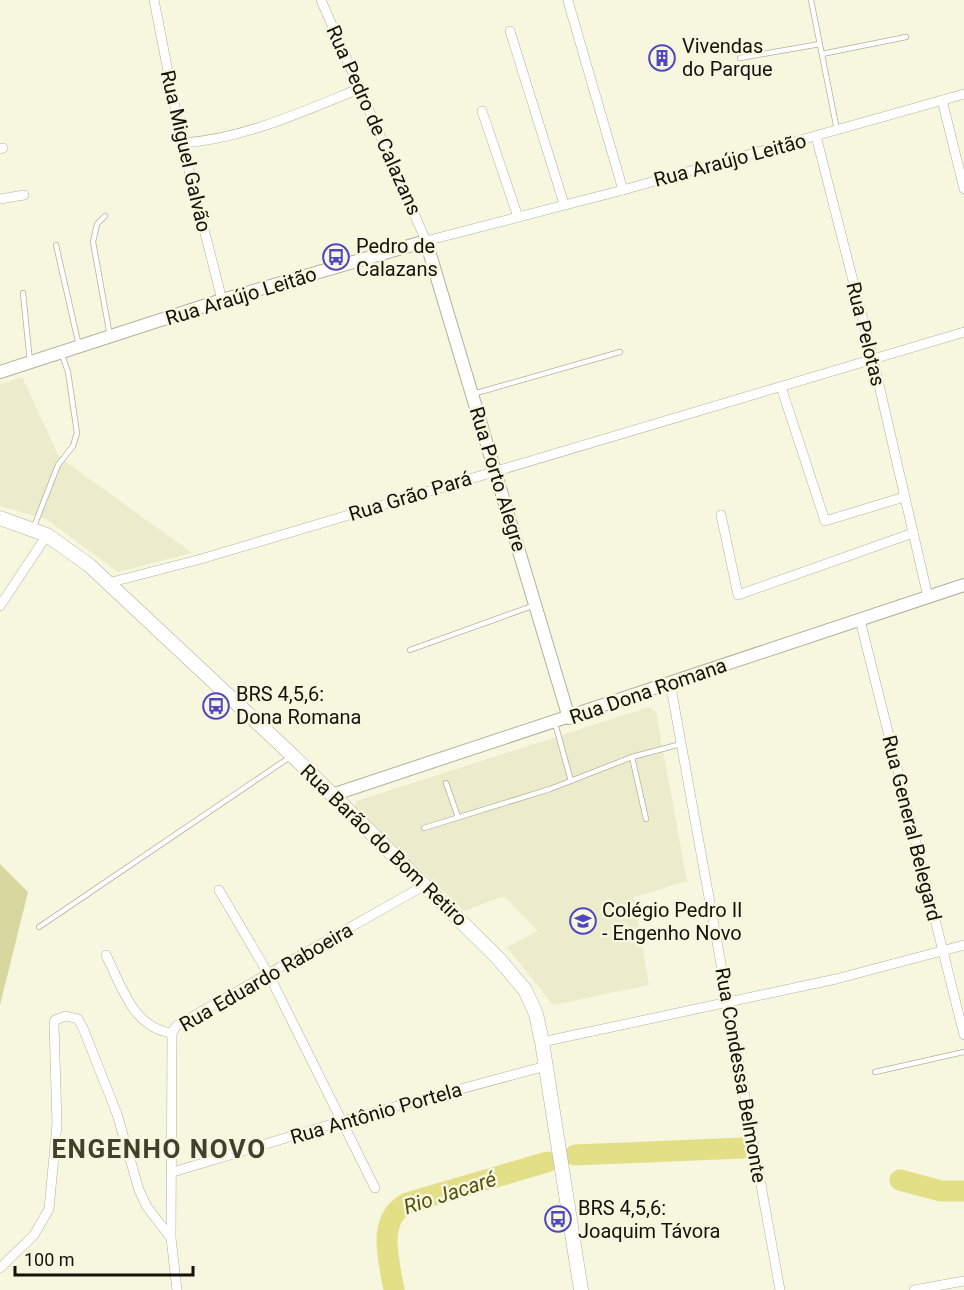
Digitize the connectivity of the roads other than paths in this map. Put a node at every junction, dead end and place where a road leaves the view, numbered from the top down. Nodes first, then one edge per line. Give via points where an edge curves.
1 (154, 0) edge
2 (321, 0) edge
3 (811, 0) edge
4 (568, 1) edge
5 (510, 32) dead end
6 (906, 37) dead end
7 (820, 44) junction
8 (822, 54) junction
9 (740, 58) dead end
10 (361, 88) junction
11 (964, 94) edge
12 (942, 100) junction
13 (482, 111) dead end
14 (837, 130) junction
15 (816, 136) junction
16 (182, 143) junction
17 (964, 189) edge
18 (623, 190) junction
19 (24, 195) dead end
20 (0, 199) edge
21 (564, 204) junction
22 (105, 216) dead end
23 (518, 217) junction
24 (426, 241) junction
25 (56, 245) dead end
26 (23, 294) dead end
27 (222, 300) junction
28 (964, 332) edge
29 (110, 336) junction
30 (79, 346) junction
31 (61, 352) junction
32 (620, 352) dead end
33 (873, 359) junction
34 (30, 362) junction
35 (0, 372) edge
36 (781, 387) junction
37 (472, 394) junction
38 (495, 470) junction
39 (904, 497) junction
40 (721, 515) dead end
41 (0, 518) edge
42 (33, 529) junction
43 (913, 533) junction
44 (46, 536) junction
45 (108, 583) junction
46 (964, 585) edge
47 (928, 597) junction
48 (535, 605) junction
49 (0, 606) edge
50 (860, 621) junction
51 (410, 650) dead end
52 (670, 682) junction
53 (568, 717) junction
54 (555, 722) junction
55 (681, 744) junction
56 (292, 756) junction
57 (632, 758) junction
58 (571, 781) junction
59 (446, 783) dead end
60 (332, 795) junction
61 (458, 817) junction
62 (646, 819) dead end
63 (424, 828) dead end
64 (425, 885) junction
65 (219, 890) dead end
66 (39, 927) dead end
67 (964, 945) edge
68 (944, 951) junction
69 (105, 956) dead end
70 (269, 975) junction
71 (728, 1001) junction
72 (172, 1033) junction
73 (964, 1035) edge
74 (542, 1042) junction
75 (964, 1052) edge
76 (546, 1066) junction
77 (875, 1072) dead end
78 (342, 1121) junction
79 (173, 1172) junction
80 (375, 1188) dead end
81 (171, 1238) junction
82 (0, 1268) edge
83 (964, 1281) edge
84 (177, 1290) edge
85 (580, 1290) edge
86 (780, 1290) edge
87 (914, 1290) edge

1 - 16 street, Rua Miguel Galvão
2 - 10 street, Rua Pedro de Calazans
3 - 7 lane
4 - 18 street
5 - 21 street
6 - 8 lane
7 - 8 lane
7 - 9 lane
8 - 14 lane
10 - 16 street via 258,127 217,139
10 - 24 street, Rua Pedro de Calazans
11 - 12 street, Rua Araújo Leitão
12 - 14 street, Rua Araújo Leitão
12 - 17 street
13 - 23 street
14 - 15 street, Rua Araújo Leitão
15 - 18 street, Rua Araújo Leitão
15 - 33 street, Rua Pelotas
16 - 27 street, Rua Miguel Galvão
18 - 21 street, Rua Araújo Leitão
19 - 20 street
21 - 23 street, Rua Araújo Leitão
22 - 29 lane via 97,224 93,242
23 - 24 street, Rua Araújo Leitão
24 - 27 street, Rua Araújo Leitão
24 - 37 street, Rua Porto Alegre
25 - 30 lane
26 - 34 lane
27 - 29 street, Rua Araújo Leitão
28 - 33 street, Rua Grão Pará
29 - 30 street, Rua Araújo Leitão
30 - 31 street, Rua Araújo Leitão
31 - 34 street, Rua Araújo Leitão
31 - 42 lane via 77,433 73,447 55,472
32 - 37 lane
33 - 36 street, Rua Grão Pará
33 - 39 street, Rua Pelotas
34 - 35 street, Rua Araújo Leitão
36 - 38 street, Rua Grão Pará
36 - 39 street via 825,521
37 - 38 street, Rua Porto Alegre
38 - 45 street, Rua Grão Pará via 201,559
38 - 48 street, Rua Porto Alegre
39 - 43 street, Rua Pelotas
40 - 43 street via 738,595
41 - 42 main road, Rua Barão do Bom Retiro
42 - 44 main road, Rua Barão do Bom Retiro
43 - 47 street, Rua Pelotas
44 - 45 main road, Rua Barão do Bom Retiro
44 - 49 street
45 - 56 main road, Rua Barão do Bom Retiro
46 - 47 street, Rua Dona Romana
47 - 50 street, Rua Dona Romana
48 - 51 lane
48 - 53 street, Rua Porto Alegre
50 - 52 street, Rua Dona Romana
50 - 68 street, Rua General Belegard
52 - 53 street, Rua Dona Romana
52 - 55 street, Rua Condessa Belmonte
53 - 54 street, Rua Dona Romana
54 - 58 lane
54 - 60 street, Rua Dona Romana
55 - 57 lane
55 - 71 street, Rua Condessa Belmonte
56 - 60 main road, Rua Barão do Bom Retiro
56 - 66 lane
57 - 58 lane
57 - 62 lane
58 - 61 lane
59 - 61 lane
60 - 64 main road, Rua Barão do Bom Retiro
61 - 63 lane
64 - 70 street, Rua Eduardo Raboeira
64 - 74 main road, Rua Barão do Bom Retiro via 525,990
65 - 70 street
67 - 68 street
68 - 71 street
68 - 73 street, Rua General Belegard
69 - 72 street, Rua Eduardo Raboeira via 137,1014 156,1031
70 - 72 street, Rua Eduardo Raboeira via 176,1026
70 - 78 street
71 - 74 street
71 - 86 street, Rua Condessa Belmonte
72 - 79 street
74 - 76 main road, Rua Barão do Bom Retiro
75 - 77 lane
76 - 78 street, Rua Antônio Portela
76 - 85 main road, Rua Barão do Bom Retiro
78 - 79 street, Rua Antônio Portela
78 - 80 street
79 - 81 street
81 - 82 street via 147,1207 117,1114 83,1028 78,1019 66,1016 54,1024 57,1124 49,1209 34,1235
81 - 84 street
83 - 87 street

